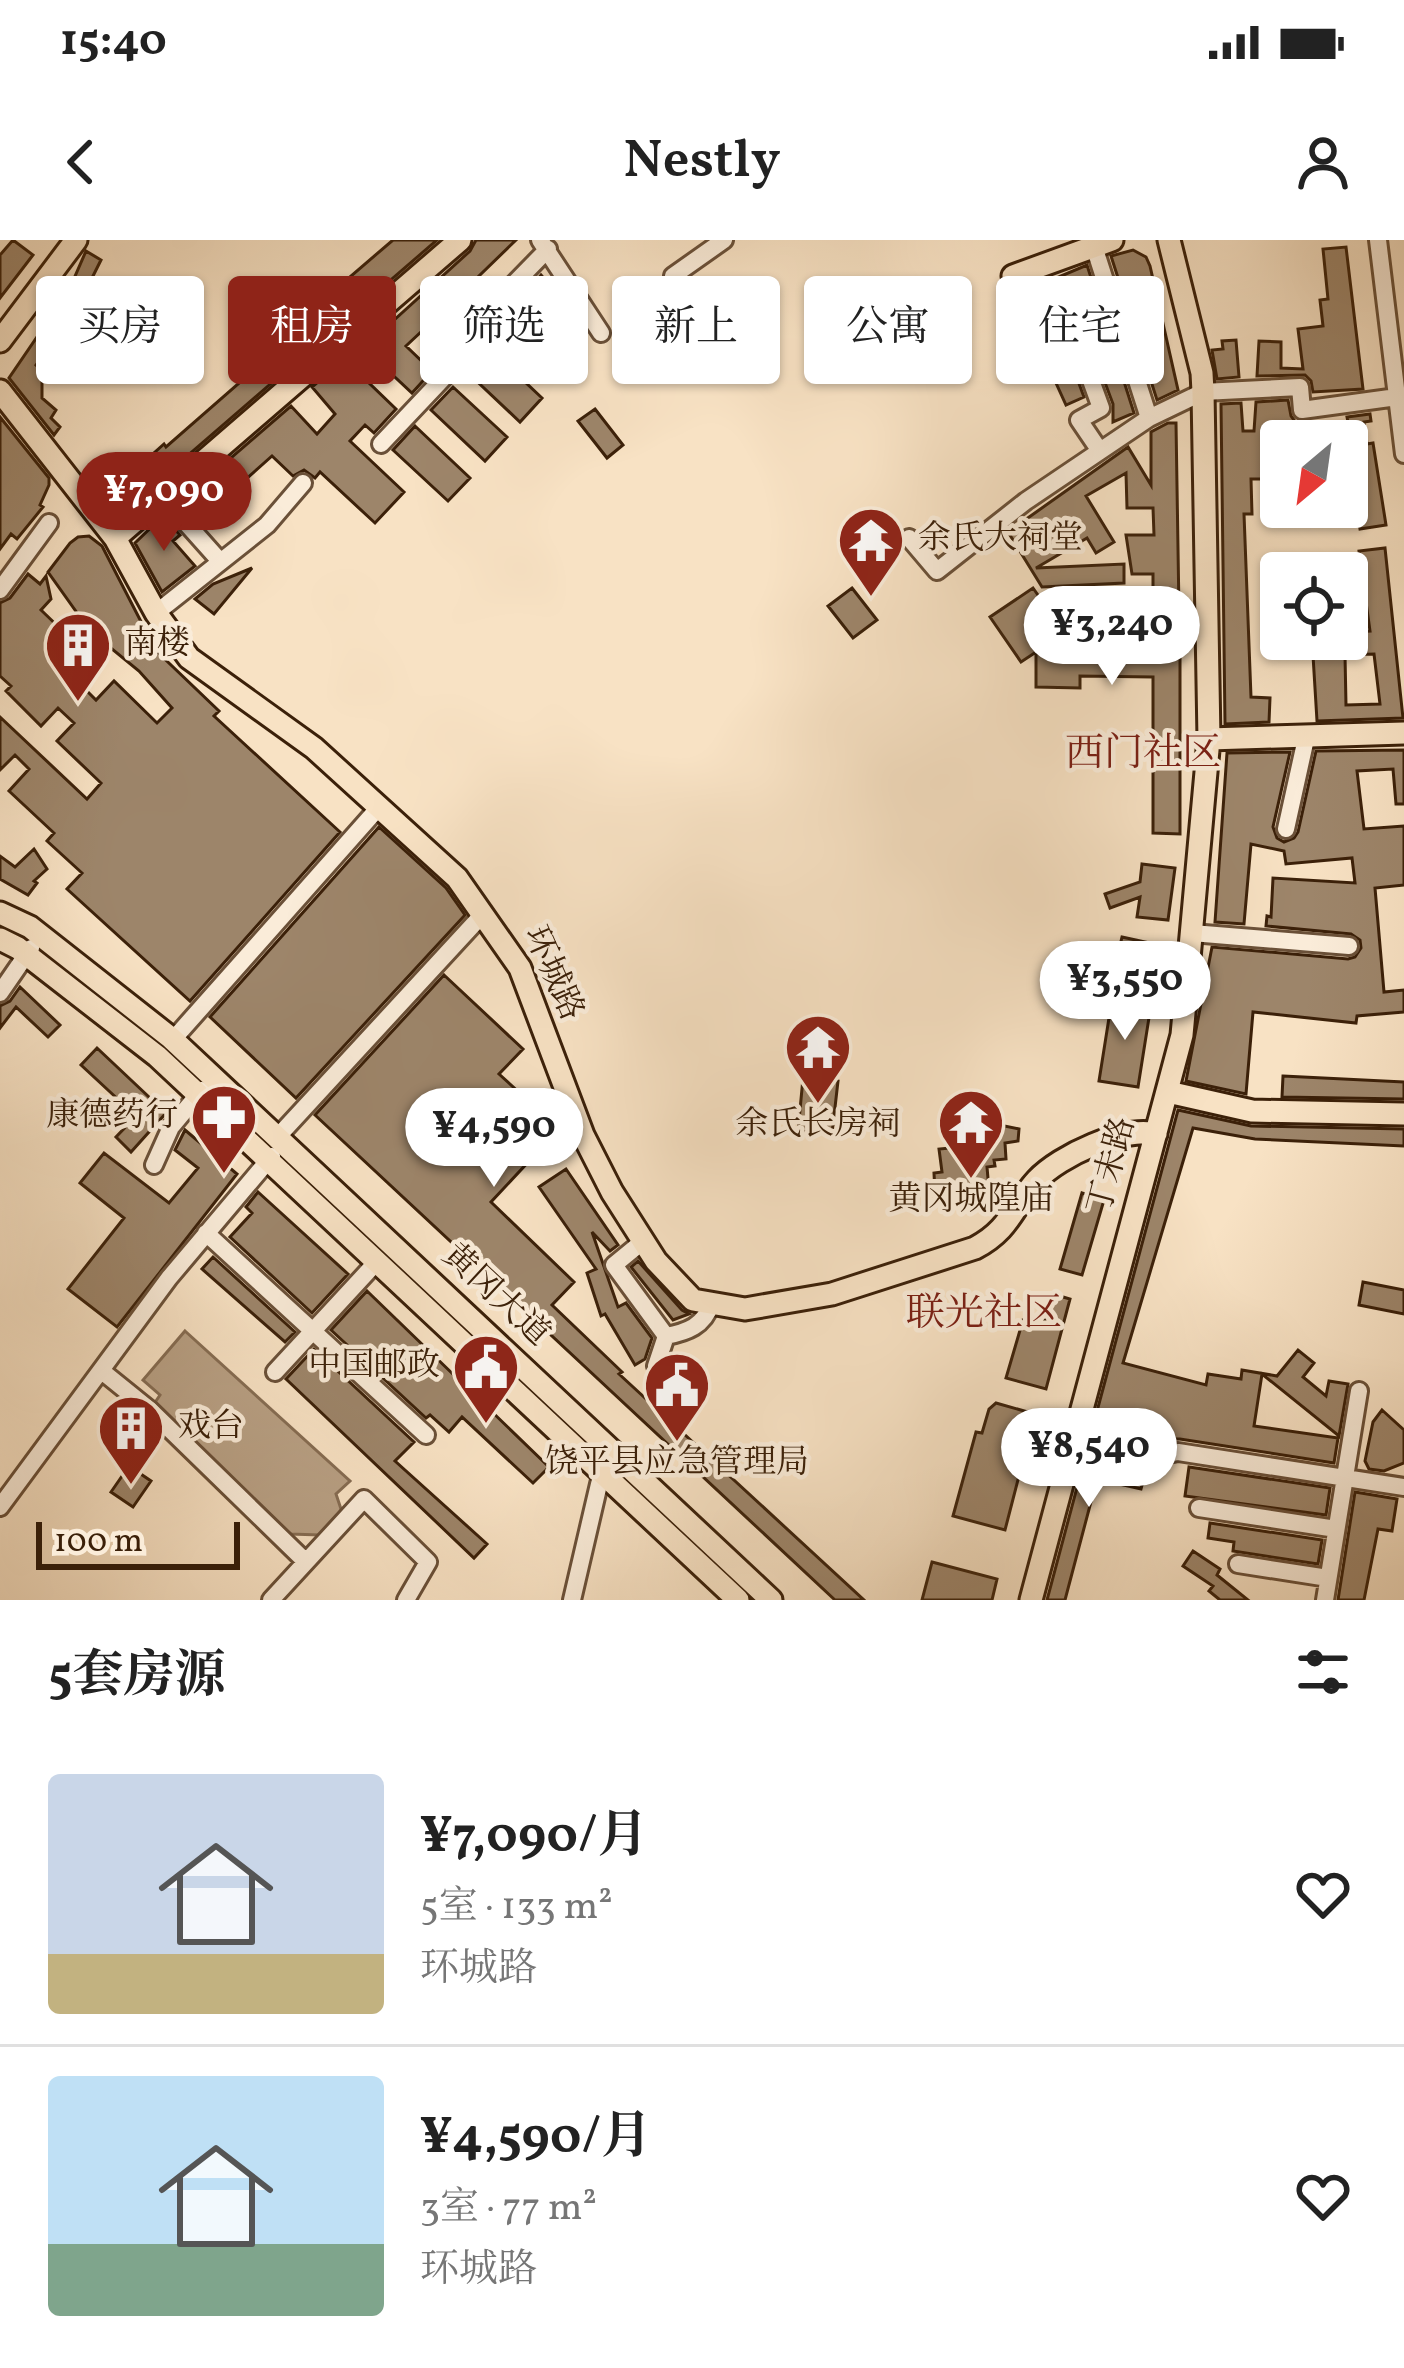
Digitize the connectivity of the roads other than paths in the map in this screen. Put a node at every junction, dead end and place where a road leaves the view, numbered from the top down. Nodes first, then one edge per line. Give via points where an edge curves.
1 (59, 240) edge
2 (76, 240) edge
3 (460, 240) edge
4 (724, 240) edge
5 (1169, 240) edge
6 (1378, 240) edge
7 (1100, 242) edge
8 (544, 245) edge
9 (673, 276) dead end
10 (1013, 276) dead end
11 (0, 317) edge
12 (601, 333) dead end
13 (0, 341) edge
14 (1092, 384) edge
15 (0, 392) edge
16 (1203, 392) junction
17 (1397, 397) junction
18 (1149, 418) junction
19 (381, 444) dead end
20 (1100, 451) junction
21 (1404, 454) edge
22 (303, 483) dead end
23 (162, 496) junction
24 (49, 523) dead end
25 (115, 538) junction
26 (909, 538) dead end
27 (219, 560) junction
28 (0, 590) edge
29 (156, 613) junction
30 (1150, 624) dead end
31 (1207, 624) junction
32 (1404, 733) edge
33 (1306, 734) junction
34 (1208, 739) junction
35 (380, 806) junction
36 (1286, 829) dead end
37 (0, 913) edge
38 (483, 914) junction
39 (1192, 933) junction
40 (0, 939) edge
41 (1348, 946) dead end
42 (32, 947) dead end
43 (0, 993) edge
44 (178, 1034) dead end
45 (202, 1090) dead end
46 (1168, 1092) junction
47 (1404, 1114) edge
48 (283, 1131) dead end
49 (1156, 1134) junction
50 (272, 1156) dead end
51 (154, 1165) dead end
52 (206, 1233) junction
53 (642, 1242) junction
54 (371, 1268) dead end
55 (712, 1304) junction
56 (314, 1330) junction
57 (666, 1336) junction
58 (656, 1366) dead end
59 (103, 1372) junction
60 (275, 1372) dead end
61 (1359, 1391) dead end
62 (1076, 1434) junction
63 (426, 1435) dead end
64 (604, 1463) dead end
65 (1344, 1478) junction
66 (1404, 1487) edge
67 (0, 1507) edge
68 (1199, 1508) dead end
69 (1336, 1529) junction
70 (305, 1562) junction
71 (1238, 1564) dead end
72 (1328, 1578) junction
73 (271, 1600) edge
74 (406, 1600) edge
75 (572, 1600) edge
76 (738, 1600) edge
77 (771, 1600) edge
78 (1031, 1600) edge
79 (1325, 1600) edge

1 - 11 main road
2 - 13 main road
3 - 23 main road
4 - 9 street
5 - 16 main road, 丁未路
6 - 17 street
7 - 10 main road
7 - 18 street
8 - 12 street
8 - 19 street via 485,334
14 - 20 street via 1101,408 1079,420
15 - 25 main road, 环城路
16 - 17 street via 1300,387 1302,410
16 - 18 street
16 - 31 main road, 丁未路
17 - 21 street
18 - 20 street
20 - 26 street via 937,571
22 - 27 street via 267,525
23 - 25 main road
23 - 27 street
24 - 28 street
25 - 29 main road, 环城路
27 - 29 street
29 - 35 main road, 环城路 via 189,658
30 - 31 street
31 - 34 main road, 丁未路
32 - 33 main road
33 - 34 main road
33 - 36 street
34 - 39 main road, 丁未路
35 - 38 main road, 环城路 via 457,878
35 - 44 street
37 - 77 main road, 黄冈大道 via 30,927 171,1037
38 - 48 street
38 - 53 main road, 环城路 via 520,968 583,1135
39 - 41 street
39 - 46 main road, 丁未路
40 - 76 main road, 黄冈大道 via 157,1056
42 - 43 street
45 - 51 street
46 - 47 main road via 1252,1112
46 - 49 main road, 丁未路
49 - 55 main road via 1122,1135 1038,1178 997,1237 975,1248 832,1294 746,1309
49 - 62 main road, 丁未路
50 - 52 street
52 - 56 street
52 - 59 street
53 - 55 main road, 环城路 via 693,1300
53 - 57 street via 614,1264
54 - 56 street
55 - 57 street via 689,1332
56 - 60 street
56 - 63 street
57 - 58 street
59 - 67 street
59 - 70 street
61 - 65 street
62 - 65 street via 1158,1456 1178,1451
62 - 78 main road, 丁未路
64 - 75 street
65 - 66 street
65 - 69 street
68 - 69 street
69 - 72 street
70 - 73 street
70 - 74 street via 364,1499 428,1562
71 - 72 street
72 - 79 street

